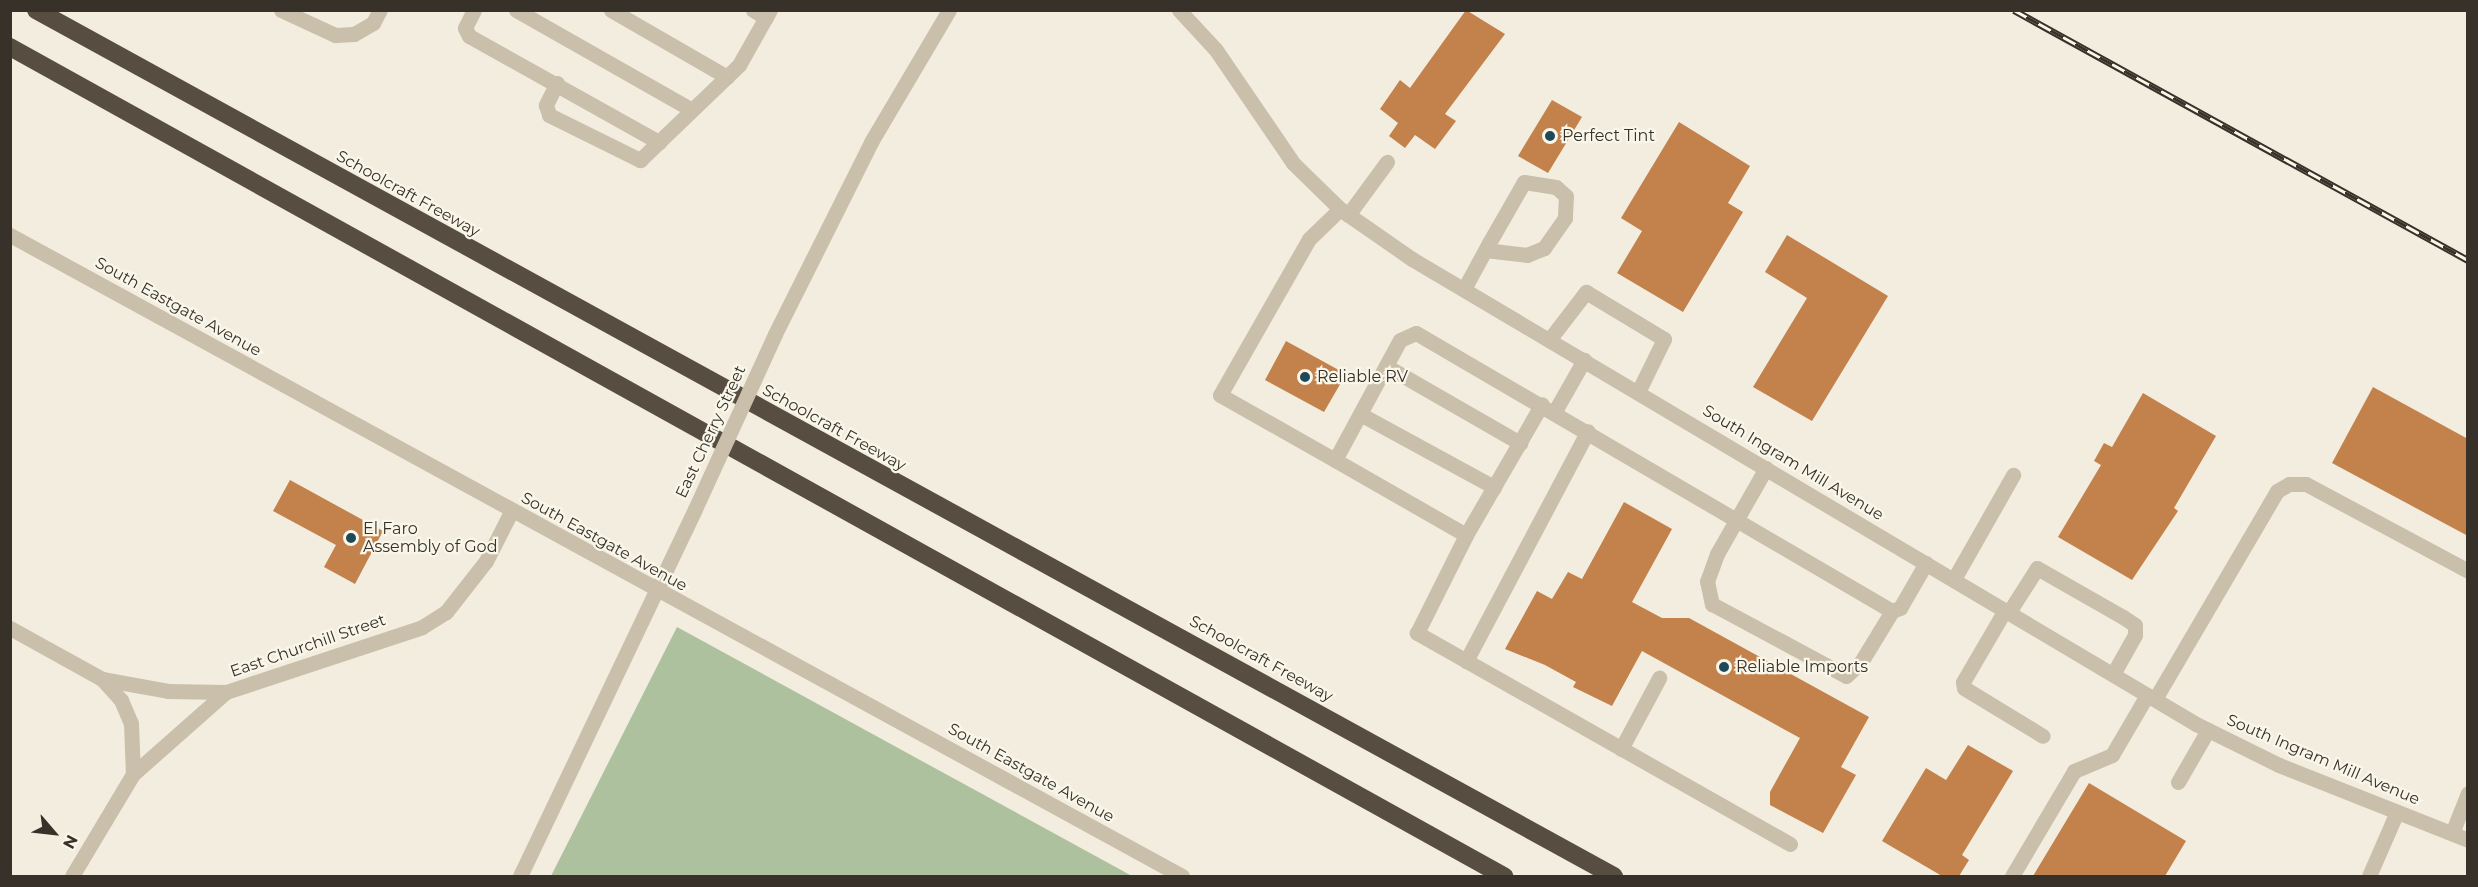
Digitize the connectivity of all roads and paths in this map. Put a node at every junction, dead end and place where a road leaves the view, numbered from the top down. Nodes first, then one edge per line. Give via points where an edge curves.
1 (36, 10) edge
2 (281, 10) edge
3 (380, 10) edge
4 (474, 10) edge
5 (516, 10) edge
6 (612, 10) edge
7 (949, 10) edge
8 (1179, 10) edge
9 (763, 13) edge
10 (10, 47) edge
11 (727, 77) junction
12 (557, 83) junction
13 (692, 110) junction
14 (659, 142) junction
15 (1387, 162) dead end
16 (1344, 212) junction
17 (10, 235) edge
18 (1485, 250) junction
19 (1464, 289) junction
20 (1549, 340) junction
21 (1584, 360) junction
22 (1386, 366) junction
23 (1638, 392) junction
24 (1548, 408) junction
25 (1360, 414) junction
26 (1588, 431) junction
27 (1520, 443) junction
28 (1335, 460) junction
29 (1766, 468) junction
30 (2013, 475) dead end
31 (1494, 487) junction
32 (511, 512) junction
33 (1737, 519) junction
34 (1466, 535) junction
35 (1926, 563) junction
36 (2468, 571) edge
37 (1954, 579) junction
38 (655, 592) junction
39 (1896, 610) junction
40 (2007, 611) junction
41 (10, 628) edge
42 (1466, 661) junction
43 (2113, 674) junction
44 (1659, 678) dead end
45 (102, 679) junction
46 (226, 693) junction
47 (2151, 697) junction
48 (2208, 730) junction
49 (2043, 736) dead end
50 (1621, 748) junction
51 (133, 774) junction
52 (2178, 782) dead end
53 (2468, 793) edge
54 (2397, 812) junction
55 (2452, 833) junction
56 (2468, 840) edge
57 (1790, 844) dead end
58 (72, 876) edge
59 (520, 876) edge
60 (1182, 876) edge
61 (1504, 876) edge
62 (1614, 876) edge
63 (2012, 876) edge
64 (2369, 876) edge

1 - 62 highway, Schoolcraft Freeway
2 - 3 street via 335,35 354,34 373,22
4 - 12 street via 465,28 469,36
5 - 13 street
6 - 11 street
7 - 38 street, East Cherry Street, bridge via 871,142 775,334
8 - 16 street, South Ingram Mill Avenue via 1216,50 1293,163
9 - 11 street
10 - 61 highway
11 - 13 street
12 - 14 street
12 - 14 street via 545,109 549,115 636,161
13 - 14 street
15 - 16 street
16 - 19 street, South Ingram Mill Avenue
16 - 28 street via 1309,239 1220,395
17 - 32 street, South Eastgate Avenue
18 - 18 street via 1524,182 1556,188 1566,196 1565,218 1544,248 1527,255
18 - 19 street
19 - 20 street, South Ingram Mill Avenue
20 - 21 street, South Ingram Mill Avenue
20 - 23 street via 1586,292 1664,339
21 - 23 street, South Ingram Mill Avenue
21 - 24 street
22 - 24 street via 1400,339 1416,333
22 - 25 street
22 - 27 street
23 - 29 street, South Ingram Mill Avenue
24 - 26 street
24 - 27 street
25 - 28 street
25 - 31 street
26 - 33 street
26 - 42 street
27 - 31 street
28 - 34 street
29 - 33 street
29 - 35 street, South Ingram Mill Avenue
30 - 37 street
31 - 34 street
32 - 38 street, South Eastgate Avenue
32 - 46 street, East Churchill Street via 486,561 446,612 422,627
33 - 39 street
33 - 39 street via 1707,581 1712,604 1846,676 1861,662
34 - 42 street via 1416,626 1417,633
35 - 37 street, South Ingram Mill Avenue
35 - 39 street
36 - 47 street via 2306,484 2289,484 2277,491
37 - 40 street, South Ingram Mill Avenue
38 - 59 street, East Cherry Street
38 - 60 street, South Eastgate Avenue
40 - 43 street, South Ingram Mill Avenue
40 - 43 street via 2037,568 2093,599 2135,625 2135,635
40 - 49 street via 1964,688
41 - 45 street
42 - 50 street
43 - 47 street, South Ingram Mill Avenue
44 - 50 street
45 - 46 street via 168,691
45 - 51 street via 121,700 131,723
46 - 51 street, East Churchill Street
47 - 48 street, South Ingram Mill Avenue
47 - 63 street via 2112,755 2074,771
48 - 52 street
48 - 54 street, South Ingram Mill Avenue
50 - 57 street
51 - 58 street, East Churchill Street
53 - 55 street
54 - 55 street, South Ingram Mill Avenue
54 - 64 street
55 - 56 street, South Ingram Mill Avenue

